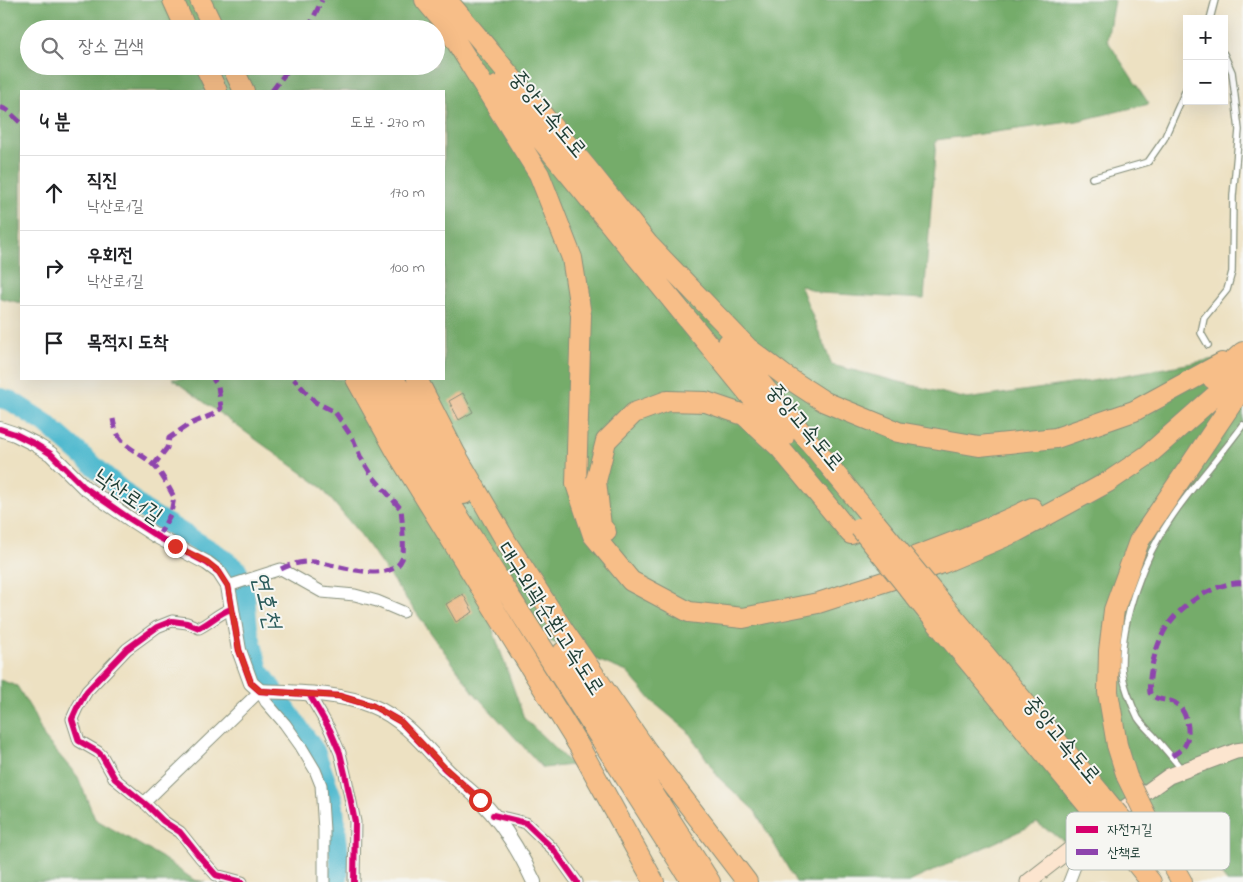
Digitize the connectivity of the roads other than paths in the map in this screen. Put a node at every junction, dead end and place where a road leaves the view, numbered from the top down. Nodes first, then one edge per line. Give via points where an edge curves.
1 (173, 0) edge
2 (200, 0) edge
3 (425, 0) edge
4 (447, 0) edge
5 (1215, 0) edge
6 (1211, 15) edge
7 (182, 20) edge
8 (210, 20) edge
9 (442, 20) edge
10 (445, 23) edge
11 (448, 27) junction
12 (1227, 60) edge
13 (207, 75) edge
14 (209, 75) edge
15 (237, 75) edge
16 (244, 89) edge
17 (212, 90) edge
18 (216, 90) edge
19 (1183, 96) edge
20 (1092, 178) dead end
21 (648, 244) junction
22 (1208, 345) dead end
23 (1243, 351) edge
24 (1243, 371) edge
25 (357, 380) edge
26 (375, 380) edge
27 (395, 380) edge
28 (418, 380) edge
29 (1243, 387) edge
30 (1243, 425) edge
31 (0, 429) edge
32 (862, 528) junction
33 (231, 586) junction
34 (231, 610) junction
35 (403, 612) dead end
36 (260, 691) junction
37 (309, 694) junction
38 (1243, 750) edge
39 (1182, 770) junction
40 (144, 803) junction
41 (1102, 812) edge
42 (1120, 812) edge
43 (1144, 812) edge
44 (493, 815) junction
45 (1066, 853) edge
46 (1074, 870) edge
47 (1146, 870) edge
48 (1158, 870) edge
49 (1175, 870) edge
50 (242, 882) edge
51 (324, 882) edge
52 (354, 882) edge
53 (534, 882) edge
54 (577, 882) edge
55 (654, 882) edge
56 (692, 882) edge
57 (710, 882) edge
58 (746, 882) edge
59 (1028, 882) edge
60 (1069, 882) edge
61 (1151, 882) edge
62 (1173, 882) edge
63 (1182, 882) edge

1 - 7 highway
2 - 8 highway
3 - 9 highway, 중앙고속도로
4 - 21 highway, 중앙고속도로
5 - 6 lane
10 - 11 highway, 중앙고속도로
11 - 24 highway via 539,174 572,258 581,315 576,484 594,535 631,581 689,612 743,618 818,603 943,563 1006,536 1108,482 1148,455
11 - 32 highway, 중앙고속도로 via 786,440
12 - 22 lane via 1232,72 1239,130 1233,196 1234,254 1227,290 1204,318 1201,333
13 - 17 highway
14 - 18 highway
15 - 16 highway
19 - 20 lane via 1164,138 1148,162
21 - 23 highway via 748,348 785,376 825,402 898,432 979,446 1056,438 1134,412
21 - 32 highway, 중앙고속도로
23 - 32 highway via 1142,444 1097,475 1009,519 938,549 812,594 738,606 693,600 636,572 601,526 596,481 606,440 634,413 667,401 706,402 744,415
25 - 55 highway via 396,451 579,746
26 - 56 highway, 대구외곽순환고속도로
27 - 57 highway, 대구외곽순환고속도로 via 494,544
28 - 58 highway via 507,543 564,631 647,751
29 - 43 highway, bridge via 1139,541 1114,610 1108,692 1117,745 1127,777
30 - 39 lane via 1170,519 1148,559 1137,586 1123,645 1123,677 1139,718
31 - 33 street, 낙산로1길 via 50,454 84,487 158,537 207,562
32 - 41 highway, 중앙고속도로, bridge
33 - 34 street
33 - 35 street via 281,569 322,592 377,601
34 - 36 street via 239,650 251,683
34 - 40 street via 221,612 199,628 172,621 157,626 126,648 87,691 72,719 79,741 98,752 115,779
36 - 37 street
36 - 40 street
36 - 51 street via 300,745 321,786
37 - 44 street via 339,696 373,706 401,722
37 - 52 street via 330,730 346,778 355,822
38 - 39 main road
39 - 42 main road
40 - 50 street via 180,832 216,875
44 - 53 street
44 - 54 street via 526,823 554,850
45 - 59 main road
46 - 60 street
47 - 61 highway, 중앙고속도로
48 - 62 highway, 중앙고속도로
49 - 63 highway, bridge

